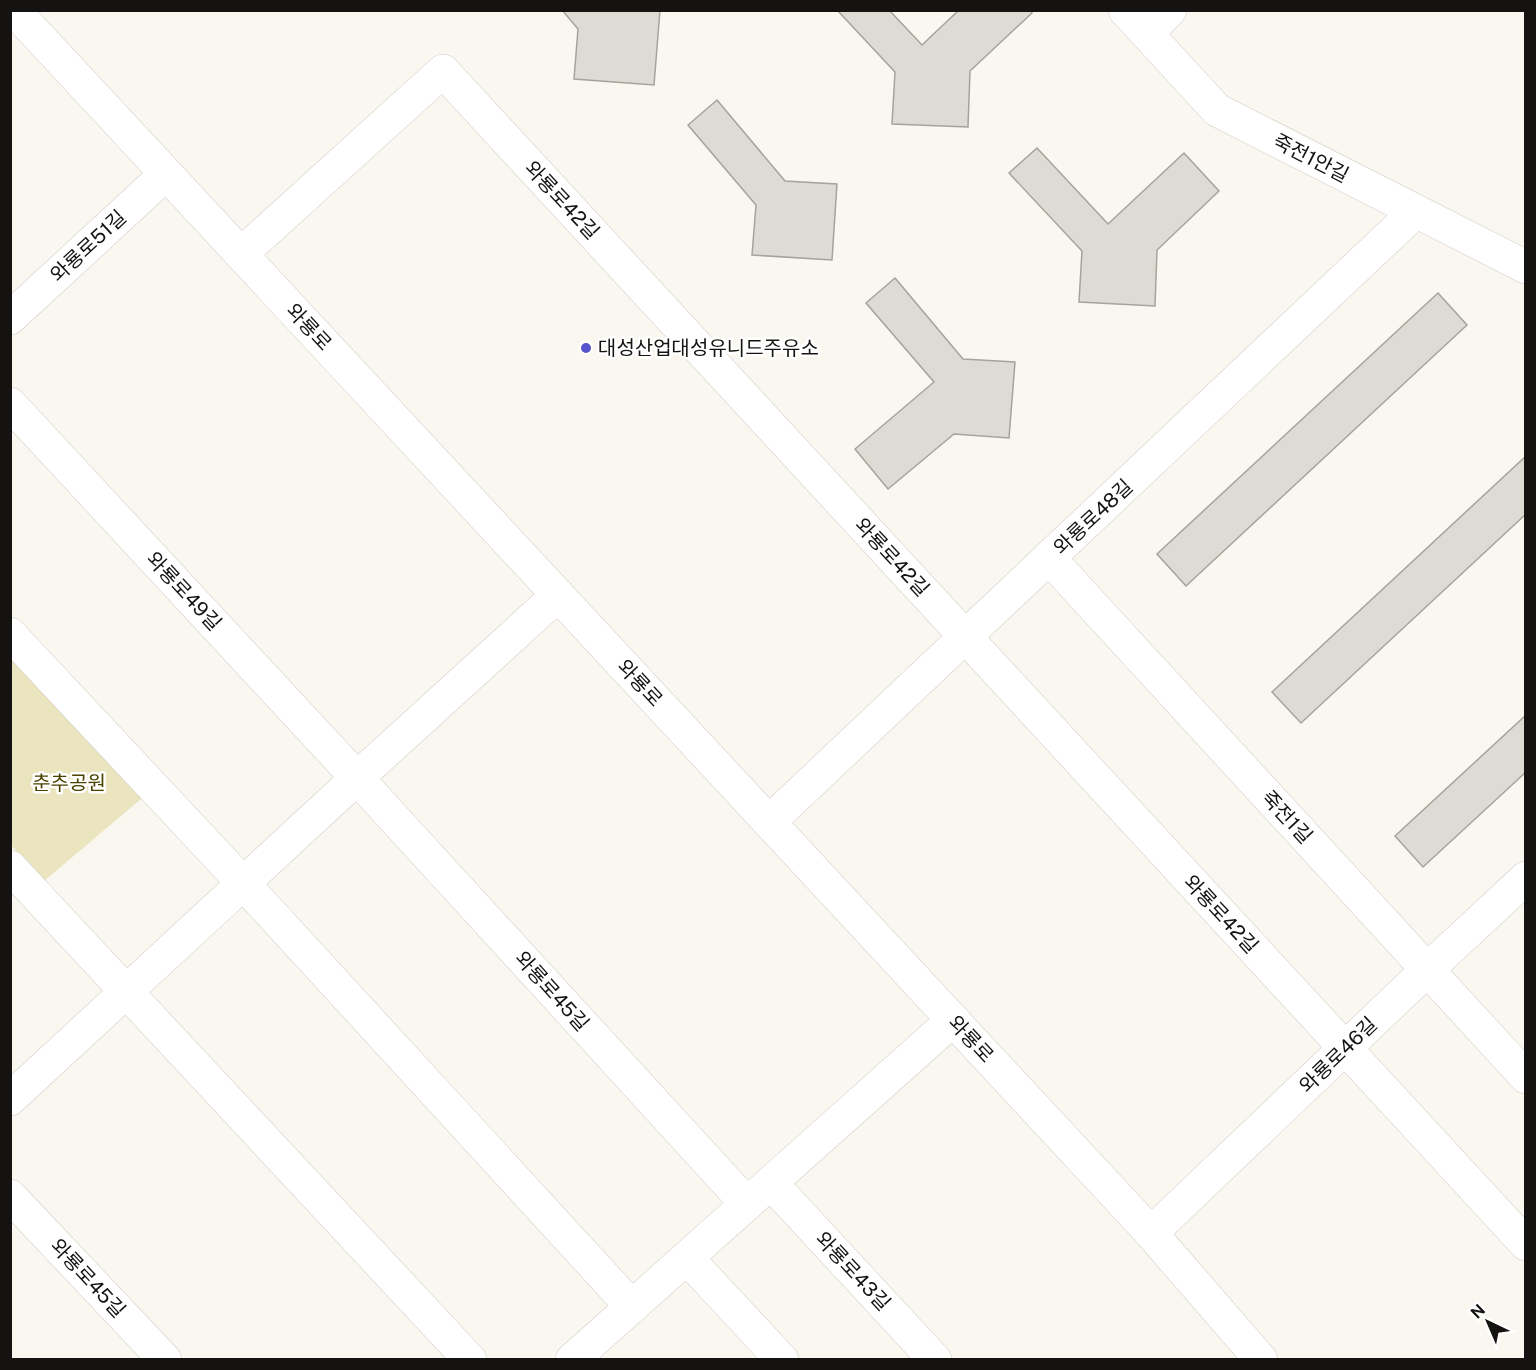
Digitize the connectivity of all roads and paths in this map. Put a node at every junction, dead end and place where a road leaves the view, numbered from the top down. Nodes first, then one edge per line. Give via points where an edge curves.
1 (14, 10) edge
2 (1170, 10) edge
3 (1136, 22) edge
4 (166, 174) junction
5 (1416, 211) junction
6 (241, 254) junction
7 (1526, 267) edge
8 (10, 318) edge
9 (10, 404) edge
10 (1049, 558) junction
11 (558, 595) junction
12 (10, 634) edge
13 (966, 637) junction
14 (357, 778) junction
15 (769, 822) junction
16 (10, 867) edge
17 (1526, 878) edge
18 (243, 883) junction
19 (1427, 969) junction
20 (127, 991) junction
21 (953, 1020) junction
22 (1345, 1048) junction
23 (1526, 1077) edge
24 (10, 1099) edge
25 (759, 1194) junction
26 (10, 1196) edge
27 (1151, 1233) junction
28 (1526, 1244) edge
29 (687, 1258) junction
30 (632, 1307) junction
31 (165, 1359) edge
32 (470, 1359) edge
33 (572, 1359) edge
34 (782, 1359) edge
35 (935, 1359) edge
36 (1261, 1359) edge

1 - 4 street, 와룡로
2 - 3 street
3 - 5 street, 죽전1안길 via 1217,110
4 - 6 street, 와룡로
4 - 8 street, 와룡로51길
5 - 7 street, 죽전1안길
5 - 10 street, 와룡로48길
6 - 11 street, 와룡로
6 - 13 street, 와룡로42길 via 443,71
9 - 14 street, 와룡로49길
10 - 13 street, 와룡로48길
10 - 19 street, 죽전1길
11 - 14 street
11 - 15 street, 와룡로
12 - 18 street
13 - 15 street, 와룡로48길
13 - 22 street, 와룡로42길
14 - 18 street
14 - 25 street, 와룡로45길
15 - 21 street, 와룡로
16 - 20 street
17 - 19 street, 와룡로46길
18 - 20 street
18 - 30 street
19 - 22 street, 와룡로46길
19 - 23 street, 죽전1길
20 - 24 street
20 - 32 street
21 - 25 street
21 - 27 street, 와룡로
22 - 27 street, 와룡로46길
22 - 28 street, 와룡로42길
25 - 29 street
25 - 35 street, 와룡로43길
26 - 31 street, 와룡로45길
27 - 36 street, 와룡로
29 - 30 street
29 - 34 street
30 - 33 street

